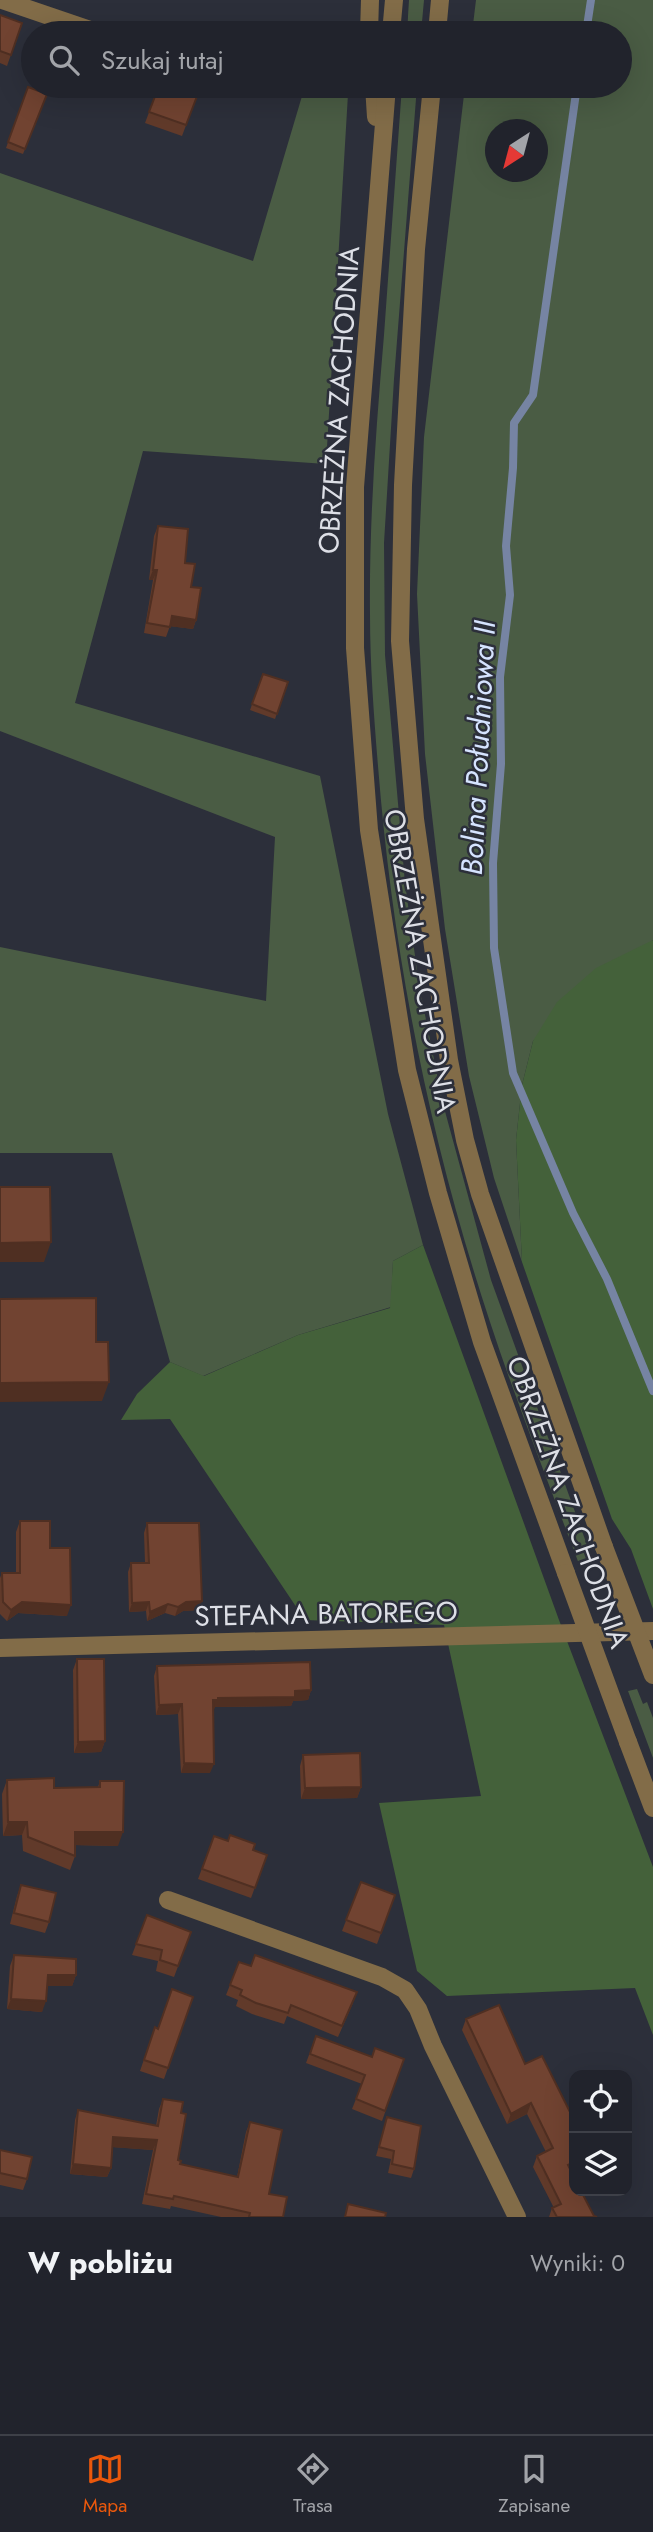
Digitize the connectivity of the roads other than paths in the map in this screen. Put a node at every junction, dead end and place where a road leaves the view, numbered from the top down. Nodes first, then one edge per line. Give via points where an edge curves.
1 (2, 0) edge
2 (370, 0) edge
3 (394, 0) edge
4 (64, 21) edge
5 (369, 21) edge
6 (392, 21) edge
7 (375, 98) edge
8 (386, 98) edge
9 (431, 98) edge
10 (381, 171) junction
11 (653, 1631) edge
12 (0, 1648) edge
13 (653, 1675) edge
14 (653, 1808) edge
15 (168, 1900) dead end
16 (517, 2217) edge

1 - 4 street
2 - 5 street
3 - 6 street
7 - 10 street
8 - 10 street, OBRZEŻNA ZACHODNIA
9 - 13 street, OBRZEŻNA ZACHODNIA, bridge via 416,249 403,485 400,640 415,819 449,1060 466,1140 489,1219
10 - 14 street, OBRZEŻNA ZACHODNIA, bridge via 355,488 355,648 369,830 407,1070 482,1342
11 - 12 street, STEFANA BATOREGO
15 - 16 street via 382,1977 405,1990

